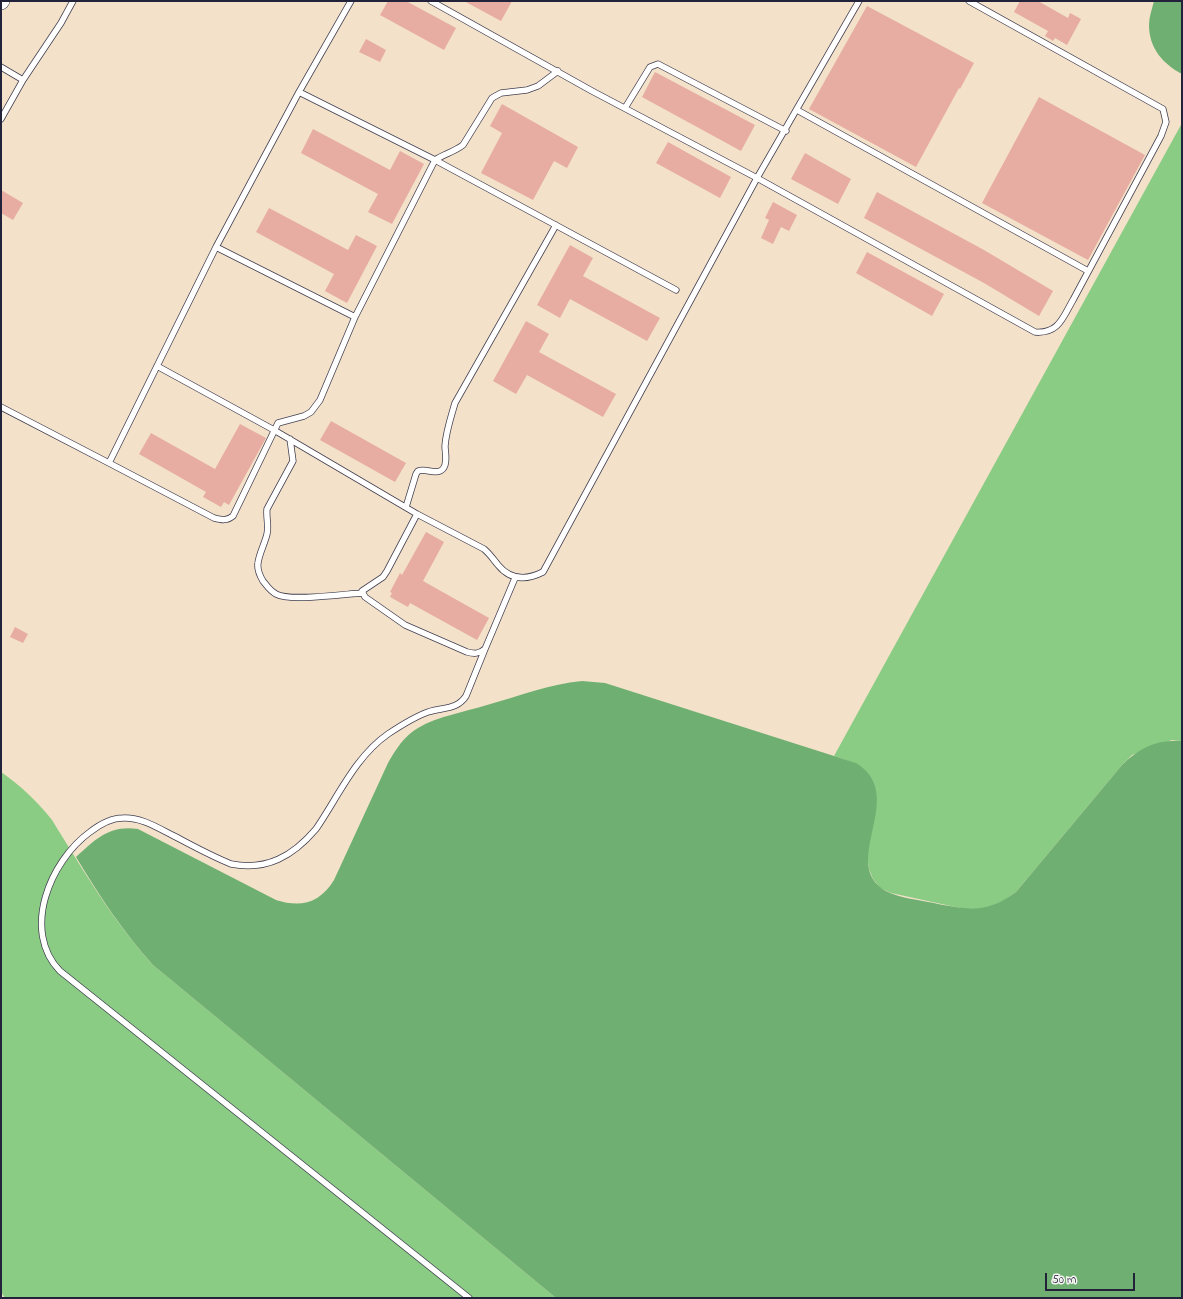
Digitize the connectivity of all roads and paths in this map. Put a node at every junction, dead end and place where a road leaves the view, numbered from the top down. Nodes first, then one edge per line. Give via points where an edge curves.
1 (73, 1) edge
2 (351, 1) edge
3 (431, 1) edge
4 (859, 1) edge
5 (969, 1) edge
6 (1, 68) edge
7 (558, 72) junction
8 (23, 80) junction
9 (299, 92) junction
10 (625, 108) junction
11 (797, 110) junction
12 (1, 119) edge
13 (786, 131) junction
14 (435, 160) junction
15 (758, 178) junction
16 (556, 225) junction
17 (216, 247) junction
18 (1088, 271) junction
19 (676, 290) dead end
20 (355, 317) junction
21 (157, 366) junction
22 (1, 407) edge
23 (274, 430) junction
24 (290, 439) junction
25 (109, 463) junction
26 (406, 507) junction
27 (417, 514) junction
28 (515, 578) junction
29 (362, 592) junction
30 (485, 649) junction
31 (469, 1298) edge

1 - 8 lane
2 - 9 lane
3 - 7 lane
4 - 11 lane
5 - 18 lane via 1164,109 1166,122 1161,136
6 - 8 lane
7 - 10 lane
7 - 14 lane via 538,86 501,93 492,98 463,145
8 - 12 lane
9 - 14 lane
9 - 17 lane
10 - 13 lane via 650,67 658,64
10 - 15 lane
11 - 13 lane
11 - 18 lane
13 - 15 lane
14 - 16 lane
14 - 20 lane
15 - 18 lane via 1035,332 1050,331 1058,326
15 - 28 lane via 543,572 524,579
16 - 19 lane
16 - 26 lane via 455,403 447,428 445,466 438,472 418,470
17 - 20 lane
17 - 21 lane
20 - 23 lane via 320,400 311,412 278,423
21 - 23 lane
21 - 25 lane
22 - 25 lane
23 - 24 lane
23 - 25 lane via 236,511 229,519 214,518
24 - 26 lane
24 - 29 lane via 293,462 267,509 268,533 258,564 260,576 268,588 277,595 289,597
26 - 27 lane
27 - 28 lane via 484,548 499,566
27 - 29 lane via 383,577
28 - 30 lane
29 - 30 lane via 365,597 405,625 466,652 475,654
30 - 31 lane via 463,700 454,707 421,715 379,742 355,767 316,829 289,854 267,864 231,864 141,820 113,819 85,835 61,864 49,887 42,922 44,945 48,955 60,970

